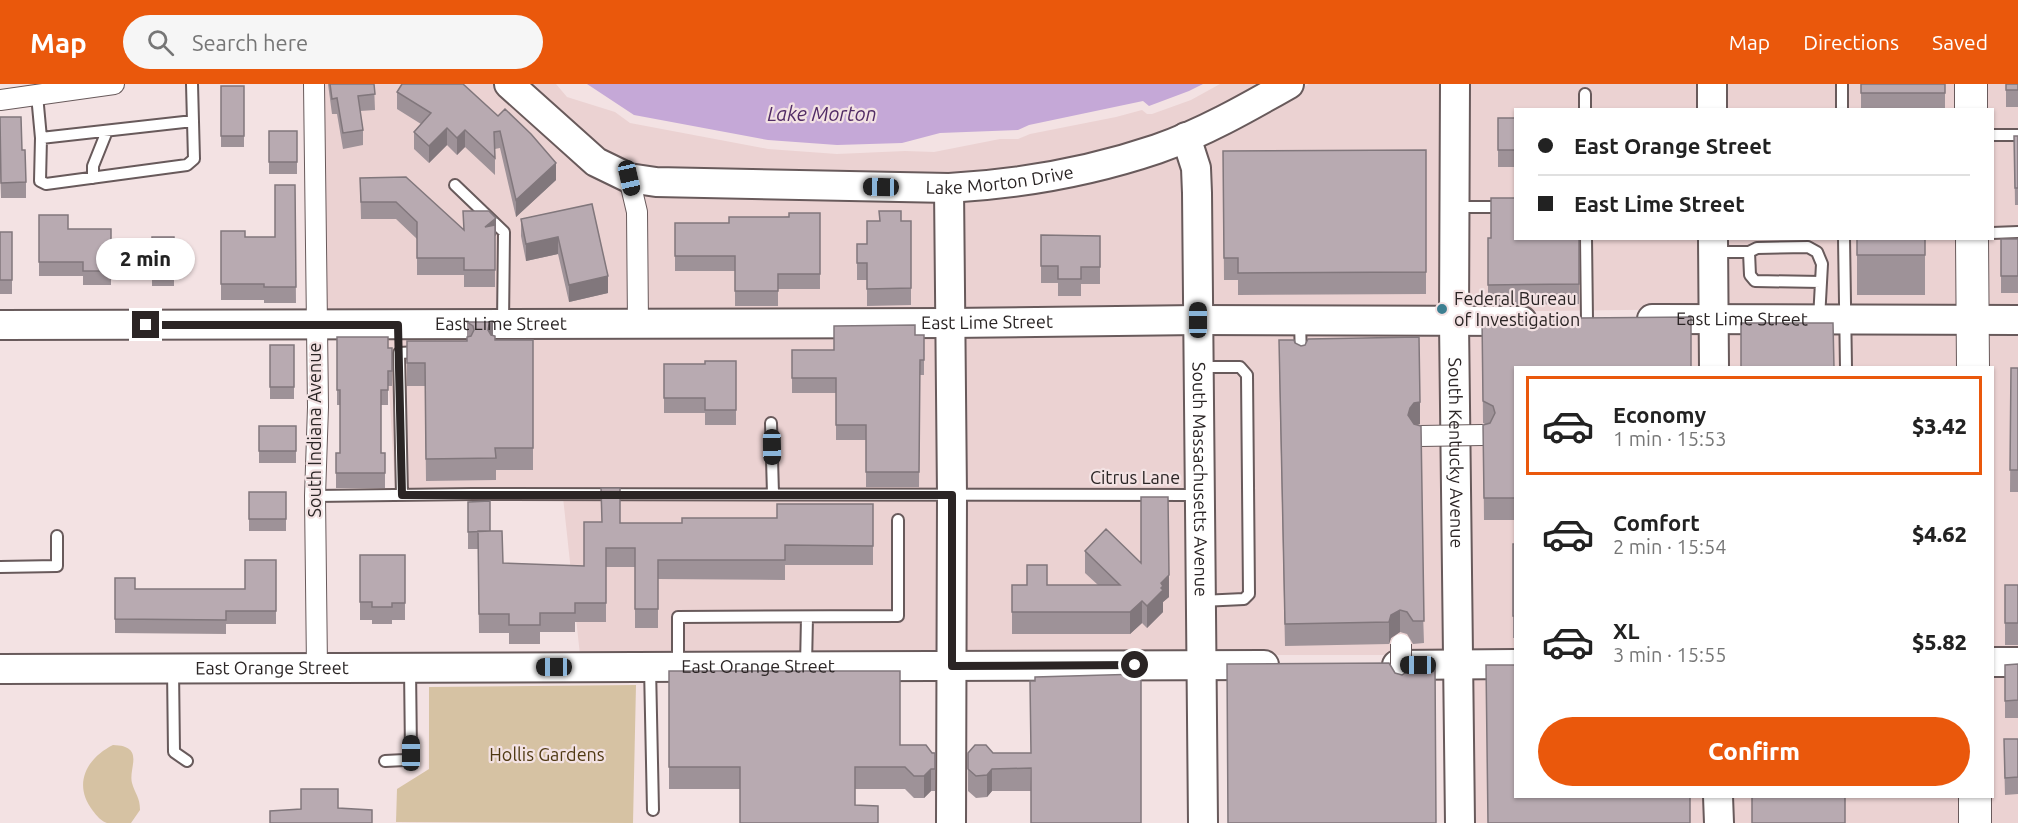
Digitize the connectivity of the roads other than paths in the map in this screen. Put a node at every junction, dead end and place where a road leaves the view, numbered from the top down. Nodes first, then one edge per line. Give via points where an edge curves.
1 (114, 84) edge
2 (192, 84) edge
3 (314, 84) edge
4 (509, 84) edge
5 (1289, 84) edge
6 (1455, 84) edge
7 (1712, 84) edge
8 (1842, 84) edge
9 (1971, 84) edge
10 (1585, 94) dead end
11 (37, 95) junction
12 (0, 100) edge
13 (1585, 108) edge
14 (1712, 108) edge
15 (1842, 108) edge
16 (1971, 108) edge
17 (193, 121) junction
18 (107, 131) junction
19 (1994, 135) edge
20 (2018, 135) edge
21 (1186, 137) junction
22 (41, 138) junction
23 (93, 178) junction
24 (629, 178) junction
25 (455, 185) dead end
26 (949, 188) junction
27 (1454, 207) junction
28 (1514, 207) edge
29 (1994, 232) edge
30 (2018, 232) edge
31 (1586, 240) edge
32 (1844, 240) edge
33 (1972, 240) edge
34 (1713, 245) edge
35 (1749, 252) junction
36 (1821, 282) junction
37 (1714, 319) junction
38 (1832, 319) junction
39 (1973, 319) junction
40 (1198, 320) junction
41 (1300, 320) junction
42 (1587, 320) junction
43 (2018, 320) edge
44 (1454, 322) junction
45 (950, 323) junction
46 (638, 324) junction
47 (0, 325) edge
48 (315, 325) junction
49 (520, 329) junction
50 (398, 340) junction
51 (433, 352) edge
52 (1301, 361) edge
53 (1714, 366) edge
54 (1845, 366) edge
55 (1973, 366) edge
56 (1199, 367) junction
57 (771, 423) dead end
58 (1483, 435) edge
59 (1420, 436) edge
60 (773, 494) junction
61 (402, 495) junction
62 (952, 495) junction
63 (1200, 495) junction
64 (315, 496) junction
65 (898, 520) dead end
66 (57, 536) dead end
67 (0, 567) edge
68 (1201, 601) junction
69 (807, 617) junction
70 (1395, 661) dead end
71 (1994, 662) edge
72 (2018, 662) edge
73 (1514, 664) edge
74 (1201, 665) junction
75 (1294, 665) edge
76 (1458, 665) junction
77 (806, 666) junction
78 (952, 666) junction
79 (410, 667) junction
80 (664, 667) junction
81 (173, 668) junction
82 (316, 668) junction
83 (0, 669) edge
84 (187, 761) dead end
85 (385, 761) dead end
86 (1718, 798) edge
87 (1975, 798) edge
88 (653, 810) dead end
89 (951, 823) edge
90 (1203, 823) edge
91 (1460, 823) edge
92 (1719, 823) edge
93 (1975, 823) edge

1 - 11 street
2 - 17 lane
3 - 48 street, South Indiana Avenue
4 - 24 street, Lake Morton Drive via 596,162
5 - 21 street, Lake Morton Drive
6 - 27 street, South Kentucky Avenue
7 - 14 street
8 - 15 lane
9 - 16 main road
10 - 13 lane
11 - 12 street
11 - 22 lane
17 - 18 lane
17 - 23 lane via 194,159 187,165
18 - 22 lane
18 - 23 lane via 93,166
19 - 20 lane
21 - 26 street, Lake Morton Drive via 1088,169 993,186
21 - 40 street, South Massachusetts Avenue via 1196,168
22 - 23 lane via 40,181 46,184
24 - 26 street, Lake Morton Drive via 656,182
24 - 46 street via 637,212
25 - 49 lane via 504,232
26 - 45 street
27 - 28 lane
27 - 44 street, South Kentucky Avenue
29 - 30 lane
31 - 42 lane
32 - 38 lane
33 - 39 main road
34 - 35 lane
34 - 37 street
35 - 36 lane via 1750,275 1755,281
35 - 36 lane via 1757,248 1808,247 1822,264
36 - 38 lane
37 - 38 street, East Lime Street
37 - 42 street, East Lime Street
37 - 53 street
38 - 39 street, East Lime Street
38 - 54 lane
39 - 43 street, East Lime Street
39 - 55 main road
40 - 41 street, East Lime Street
40 - 45 street, East Lime Street
40 - 56 street, South Massachusetts Avenue
41 - 44 street, East Lime Street
41 - 52 lane
42 - 44 street, East Lime Street
44 - 76 street, South Kentucky Avenue
45 - 46 street, East Lime Street
45 - 62 street
46 - 49 street, East Lime Street
47 - 48 street, East Lime Street
48 - 50 street, East Lime Street
48 - 64 street, South Indiana Avenue
49 - 50 street, East Lime Street
50 - 51 lane
50 - 61 lane
56 - 63 street, South Massachusetts Avenue
56 - 68 lane via 1240,367 1247,375 1249,571 1249,594 1244,599
57 - 60 lane
58 - 59 street, bridge
60 - 61 lane
60 - 62 lane, Citrus Lane
61 - 64 lane
62 - 63 lane, Citrus Lane
62 - 78 street
63 - 68 street, South Massachusetts Avenue
64 - 82 street, South Indiana Avenue
65 - 69 lane via 898,616
66 - 67 lane via 57,566
68 - 74 street, South Massachusetts Avenue
69 - 77 lane
69 - 80 lane via 678,617
70 - 76 street
71 - 72 street
73 - 76 street
74 - 75 street, East Orange Street
74 - 78 street, East Orange Street
74 - 90 street, South Massachusetts Avenue
76 - 91 street, South Kentucky Avenue
77 - 78 street, East Orange Street
77 - 80 street, East Orange Street
78 - 89 street
79 - 80 street, East Orange Street
79 - 82 street, East Orange Street
79 - 85 lane via 411,753 405,760
80 - 88 lane
81 - 82 street, East Orange Street
81 - 83 street, East Orange Street
81 - 84 lane via 174,752
86 - 92 street
87 - 93 main road

